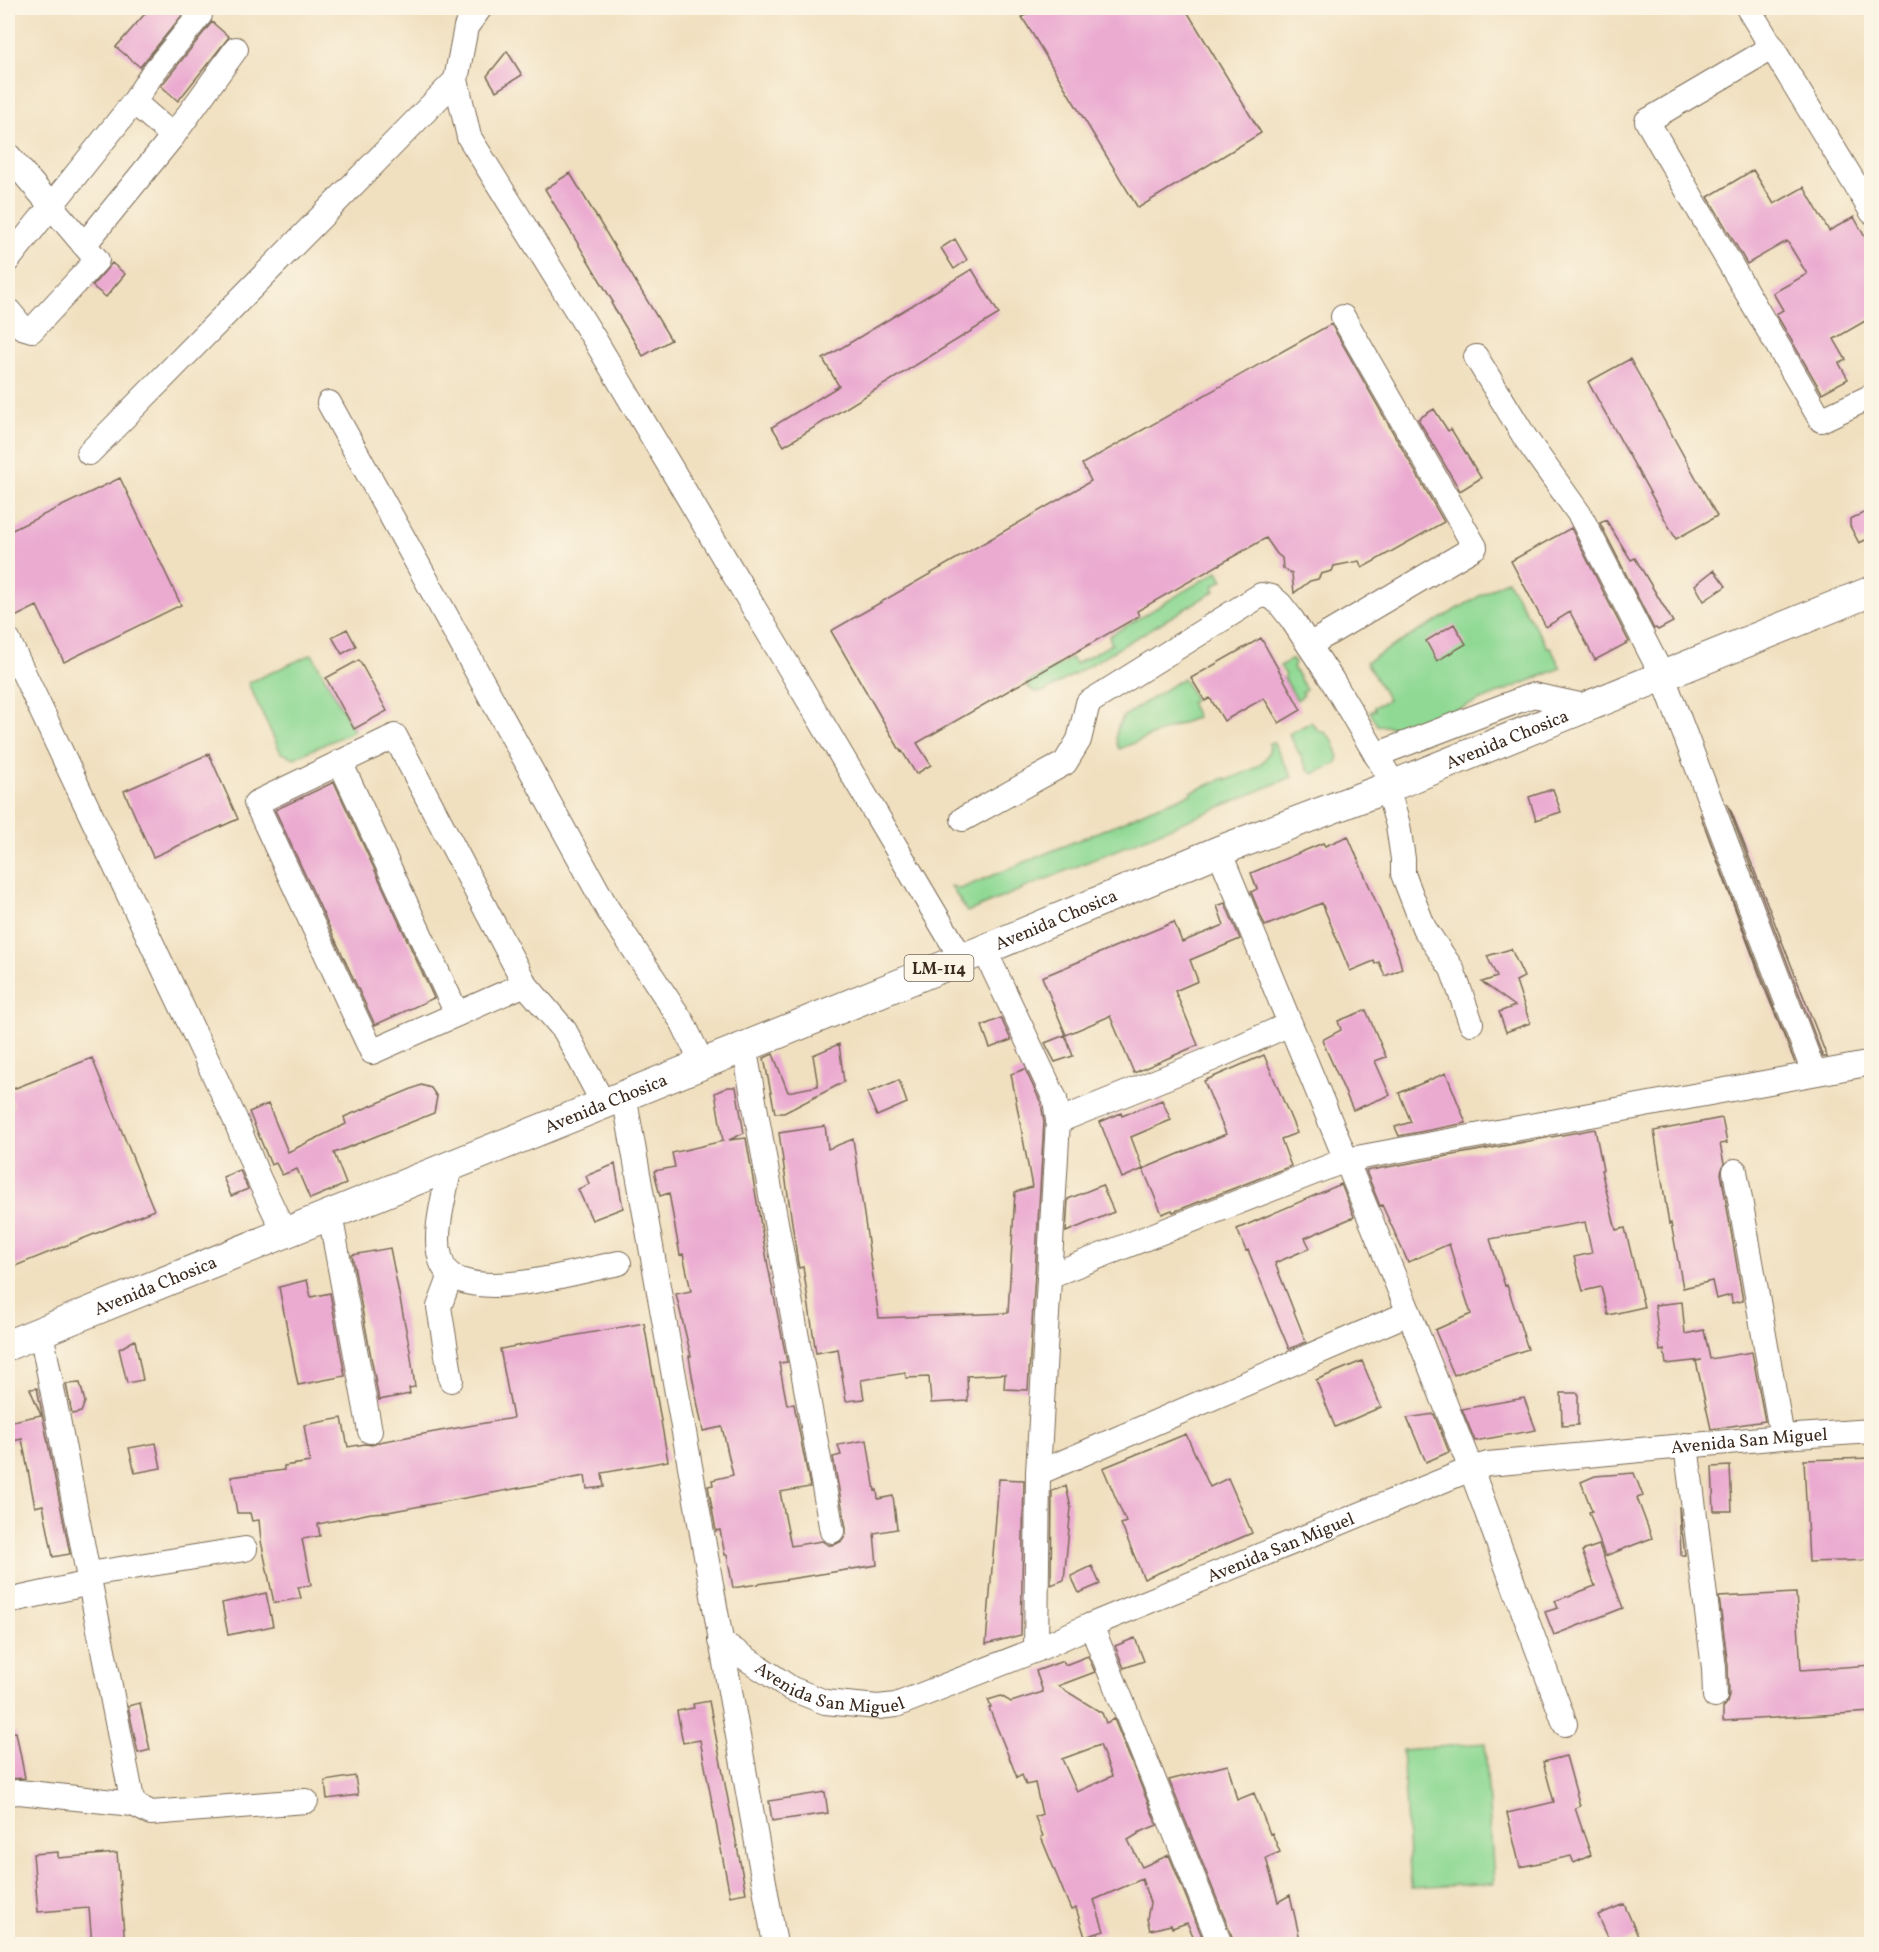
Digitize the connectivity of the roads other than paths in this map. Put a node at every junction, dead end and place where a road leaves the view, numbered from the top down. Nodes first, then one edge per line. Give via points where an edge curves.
1 (480, 8) edge
2 (1748, 8) edge
3 (200, 15) dead end
4 (1773, 47) junction
5 (236, 49) dead end
6 (456, 80) junction
7 (134, 102) junction
8 (173, 136) junction
9 (8, 155) edge
10 (51, 206) junction
11 (1872, 212) edge
12 (84, 245) junction
13 (8, 260) edge
14 (8, 310) edge
15 (1343, 317) dead end
16 (1476, 357) dead end
17 (1872, 396) edge
18 (329, 403) dead end
19 (89, 453) dead end
20 (1872, 591) edge
21 (8, 640) edge
22 (1309, 645) junction
23 (1663, 677) junction
24 (1589, 707) junction
25 (1376, 755) junction
26 (339, 762) junction
27 (1391, 787) junction
28 (963, 819) dead end
29 (1219, 851) junction
30 (973, 954) junction
31 (525, 984) junction
32 (457, 1014) junction
33 (1471, 1023) dead end
34 (1290, 1024) junction
35 (744, 1046) junction
36 (702, 1063) junction
37 (1872, 1063) edge
38 (1811, 1065) dead end
39 (613, 1099) junction
40 (1058, 1121) junction
41 (1346, 1160) junction
42 (450, 1165) junction
43 (1735, 1171) dead end
44 (330, 1214) junction
45 (284, 1232) junction
46 (619, 1263) dead end
47 (451, 1275) junction
48 (1049, 1276) junction
49 (1410, 1313) junction
50 (42, 1332) junction
51 (8, 1346) edge
52 (451, 1380) dead end
53 (370, 1431) dead end
54 (1872, 1431) edge
55 (1782, 1437) junction
56 (1686, 1445) junction
57 (1471, 1469) junction
58 (1038, 1473) junction
59 (831, 1531) dead end
60 (245, 1549) dead end
61 (89, 1579) junction
62 (8, 1601) edge
63 (1091, 1625) junction
64 (720, 1641) junction
65 (1036, 1650) junction
66 (1715, 1696) dead end
67 (1565, 1724) dead end
68 (8, 1793) edge
69 (306, 1801) dead end
70 (133, 1804) junction
71 (775, 1944) edge
72 (1220, 1944) edge

1 - 6 street via 466,27
2 - 4 street
3 - 7 street
4 - 11 street
4 - 17 street via 1647,121 1821,420
5 - 8 street
6 - 19 street
6 - 30 street via 469,137
7 - 8 street
7 - 10 street
8 - 12 street
9 - 10 street
10 - 12 street
10 - 13 street
12 - 14 street via 97,260 32,330 22,327
15 - 22 street via 1475,547
16 - 23 street via 1526,439 1580,515
18 - 36 street via 608,910 683,1023
20 - 23 main road, Avenida Chosica / LM-114
21 - 45 street via 235,1119
22 - 25 street
22 - 28 street via 1280,604 1261,595 1088,703 1079,740 1065,763
23 - 24 main road, Avenida Chosica / LM-114
23 - 38 street
24 - 25 street via 1533,695
24 - 27 main road, Avenida Chosica / LM-114
25 - 27 street
26 - 31 street via 395,736
26 - 32 street
26 - 32 street via 256,803 372,1052
27 - 29 main road, Avenida Chosica / LM-114
27 - 33 street via 1403,874 1424,928 1452,969
29 - 30 main road, Avenida Chosica / LM-114
29 - 34 street
30 - 35 main road, Avenida Chosica / LM-114
30 - 40 street via 1055,1099
31 - 32 street
31 - 39 street via 565,1031
34 - 40 street
34 - 41 street
35 - 36 main road, Avenida Chosica / LM-114
35 - 59 street
36 - 39 main road, Avenida Chosica / LM-114
37 - 41 street
39 - 42 main road, Avenida Chosica / LM-114
39 - 64 street
40 - 48 street
41 - 48 street
41 - 49 street
42 - 44 main road, Avenida Chosica / LM-114
42 - 47 street via 438,1242 444,1268
43 - 55 street
44 - 45 main road, Avenida Chosica / LM-114
44 - 53 street
45 - 50 main road, Avenida Chosica / LM-114
46 - 47 street via 493,1286
47 - 52 street via 439,1307
48 - 58 street
49 - 57 street
49 - 58 street
50 - 51 main road, Avenida Chosica / LM-114
50 - 61 street
54 - 55 street, Avenida San Miguel
55 - 56 street, Avenida San Miguel
56 - 57 street, Avenida San Miguel via 1508,1461
56 - 66 street
57 - 63 street, Avenida San Miguel
57 - 67 street
58 - 65 street
60 - 61 street
61 - 62 street
61 - 70 street
63 - 65 street, Avenida San Miguel
63 - 72 street
64 - 65 street, Avenida San Miguel via 792,1689 825,1702 878,1707 896,1705
64 - 71 street
68 - 70 street
69 - 70 street via 151,1814

